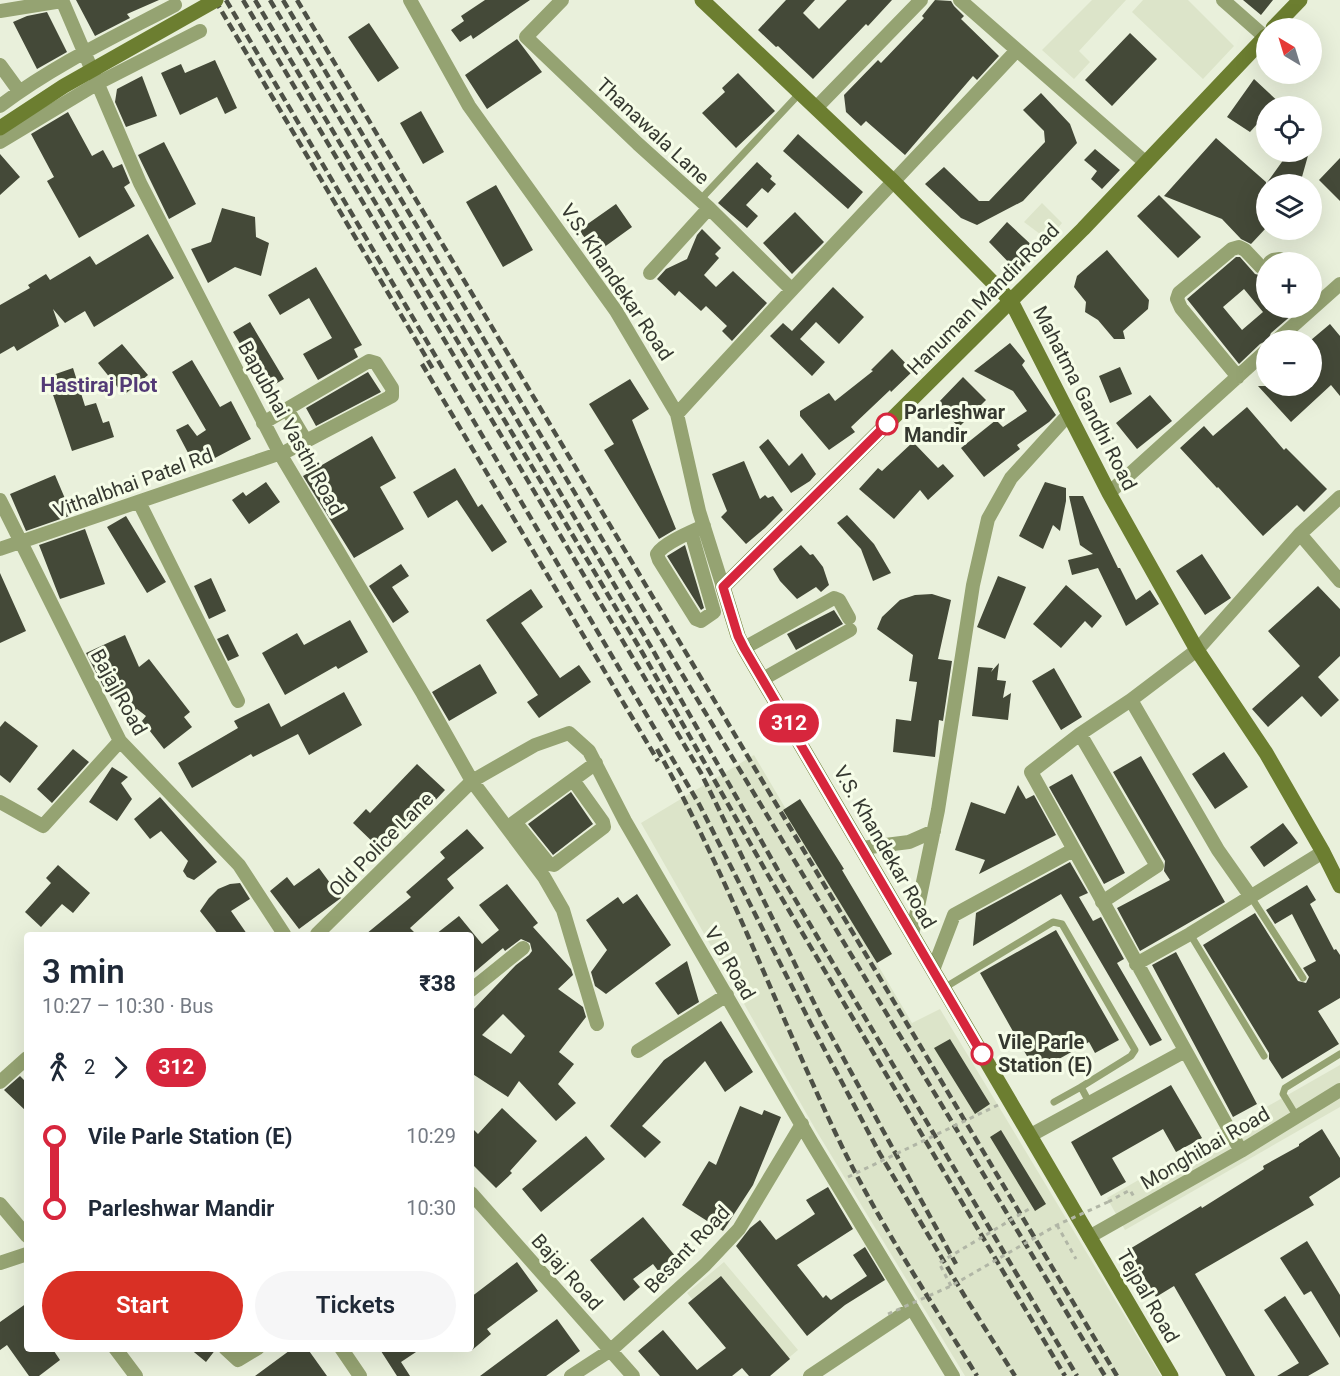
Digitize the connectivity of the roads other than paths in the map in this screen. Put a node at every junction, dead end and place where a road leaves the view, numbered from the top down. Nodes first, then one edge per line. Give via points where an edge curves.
1 (216, 0) edge
2 (410, 0) edge
3 (562, 0) edge
4 (702, 0) edge
5 (921, 0) edge
6 (960, 0) edge
7 (1223, 0) edge
8 (1300, 0) edge
9 (62, 1) edge
10 (175, 6) dead end
11 (0, 11) edge
12 (1283, 18) edge
13 (1256, 25) edge
14 (200, 31) dead end
15 (1256, 47) edge
16 (1017, 50) junction
17 (85, 52) junction
18 (0, 65) edge
19 (98, 83) junction
20 (19, 92) junction
21 (800, 93) junction
22 (0, 106) edge
23 (816, 108) junction
24 (0, 128) edge
25 (0, 142) edge
26 (1146, 163) junction
27 (894, 182) junction
28 (705, 204) junction
29 (1256, 262) edge
30 (650, 273) dead end
31 (1340, 284) edge
32 (790, 289) junction
33 (1322, 295) edge
34 (1011, 301) junction
35 (1297, 318) edge
36 (1286, 330) edge
37 (1256, 360) edge
38 (1238, 377) junction
39 (287, 410) junction
40 (678, 414) junction
41 (1069, 414) junction
42 (263, 423) junction
43 (306, 441) junction
44 (279, 452) junction
45 (1109, 493) junction
46 (1340, 497) edge
47 (0, 501) edge
48 (139, 502) junction
49 (698, 529) junction
50 (1300, 534) junction
51 (20, 544) junction
52 (0, 549) edge
53 (1340, 581) edge
54 (723, 587) junction
55 (727, 602) junction
56 (714, 612) junction
57 (744, 648) junction
58 (1197, 650) junction
59 (763, 679) junction
60 (1131, 700) junction
61 (238, 701) dead end
62 (1080, 734) junction
63 (120, 741) junction
64 (596, 763) junction
65 (573, 780) junction
66 (472, 781) junction
67 (0, 802) edge
68 (511, 825) junction
69 (933, 831) junction
70 (862, 848) junction
71 (1073, 850) junction
72 (1323, 852) junction
73 (1339, 883) edge
74 (1251, 897) junction
75 (1102, 902) junction
76 (283, 932) edge
77 (319, 932) edge
78 (1190, 934) junction
79 (912, 935) junction
80 (523, 948) dead end
81 (1136, 964) junction
82 (933, 970) junction
83 (1303, 978) dead end
84 (474, 988) edge
85 (944, 988) junction
86 (727, 995) junction
87 (597, 1024) dead end
88 (638, 1051) dead end
89 (1185, 1052) junction
90 (1339, 1052) edge
91 (1264, 1056) dead end
92 (24, 1061) edge
93 (0, 1082) edge
94 (1081, 1087) junction
95 (1340, 1090) edge
96 (1053, 1102) dead end
97 (1090, 1104) junction
98 (1297, 1117) junction
99 (802, 1124) junction
100 (1031, 1135) junction
101 (1240, 1151) junction
102 (474, 1196) edge
103 (0, 1204) edge
104 (24, 1232) edge
105 (1089, 1237) junction
106 (24, 1255) edge
107 (0, 1263) edge
108 (912, 1308) junction
109 (611, 1350) junction
110 (118, 1352) edge
111 (229, 1352) edge
112 (251, 1352) edge
113 (344, 1352) edge
114 (136, 1376) edge
115 (360, 1376) edge
116 (571, 1376) edge
117 (633, 1376) edge
118 (810, 1376) edge
119 (952, 1376) edge
120 (1171, 1376) edge

1 - 24 street, bridge via 64,86
2 - 40 street, V.S. Khandekar Road via 469,106 616,311
3 - 28 street, Thanawala Lane via 526,37
4 - 21 street, Mahatma Gandhi Road
5 - 23 street
6 - 16 street
7 - 13 street
8 - 12 street, Hanuman Mandir Road
9 - 11 street
9 - 17 street, Bapubhai Vasthi Road
10 - 17 street
14 - 19 street
15 - 26 street, Hanuman Mandir Road
16 - 26 street
16 - 27 street
17 - 19 street, Bapubhai Vasthi Road
17 - 20 street
18 - 20 street
19 - 25 street
19 - 42 street, Bapubhai Vasthi Road via 140,183
20 - 22 street
21 - 23 street, Mahatma Gandhi Road
21 - 28 lane
23 - 27 street, Mahatma Gandhi Road
26 - 34 street, Hanuman Mandir Road
27 - 32 street
27 - 34 street, Mahatma Gandhi Road
28 - 30 street
28 - 32 street, Thanawala Lane
29 - 38 street via 1245,250 1232,249 1179,293 1177,299
31 - 33 street
32 - 40 street
34 - 41 street, Mahatma Gandhi Road
34 - 54 street, Hanuman Mandir Road
35 - 36 street
37 - 38 street
38 - 45 street
39 - 42 street
39 - 43 street
39 - 43 street, Vithalbhai Patel Rd via 369,361 376,363 392,388 392,396
40 - 49 street, V.S. Khandekar Road
41 - 45 street, Mahatma Gandhi Road
41 - 69 street via 1011,478 988,519
42 - 44 street, Bapubhai Vasthi Road
43 - 44 street, Vithalbhai Patel Rd
44 - 48 street, Vithalbhai Patel Rd
44 - 66 street, Bapubhai Vasthi Road
45 - 58 street, Mahatma Gandhi Road
46 - 50 street
47 - 51 street, Bajaj Road
48 - 51 street, Vithalbhai Patel Rd
48 - 61 street
49 - 54 street, V.S. Khandekar Road
49 - 56 street
49 - 56 street via 659,550 658,558 698,622
50 - 53 street
50 - 58 street
51 - 52 street, Vithalbhai Patel Rd
51 - 63 street, Bajaj Road
54 - 55 street, V.S. Khandekar Road
55 - 56 street
55 - 57 street, V.S. Khandekar Road
57 - 59 street, V.S. Khandekar Road
57 - 59 street via 834,598 839,600 850,624
58 - 60 street
58 - 72 street, Mahatma Gandhi Road via 1266,753
59 - 70 street, V.S. Khandekar Road
60 - 62 street
60 - 74 street via 1218,850
62 - 71 street via 1031,772
62 - 75 street via 1157,866
63 - 67 street via 43,826
63 - 76 street, Bajaj Road via 239,865
64 - 65 street
64 - 66 street, Old Police Lane via 589,751 568,733 535,745
64 - 86 street, V B Road
65 - 68 street
65 - 68 street via 604,827 554,865
66 - 68 street
66 - 77 street, Old Police Lane
68 - 87 street via 563,910
69 - 70 street via 909,842
69 - 79 street
70 - 79 street, V.S. Khandekar Road
71 - 75 street
71 - 82 street via 954,915
72 - 73 street, Mahatma Gandhi Road
72 - 74 street
74 - 78 street
74 - 83 lane
75 - 81 street
78 - 81 street
78 - 91 lane
79 - 82 street, V.S. Khandekar Road
80 - 84 street
81 - 89 street
82 - 85 street, V.S. Khandekar Road
85 - 94 lane via 1053,922 1062,924 1135,1050
85 - 100 street, V.S. Khandekar Road
86 - 88 street
86 - 99 street, V B Road
89 - 97 street
89 - 101 street
90 - 98 lane via 1285,1088 1283,1094
92 - 93 street
94 - 96 lane
94 - 97 lane
95 - 98 street, Monghibai Road
97 - 100 street
98 - 101 street, Monghibai Road
99 - 108 street, V B Road
99 - 109 street, Besant Road via 739,1228 705,1265
100 - 105 street, V.S. Khandekar Road
101 - 105 street, Monghibai Road
102 - 109 street, Bajaj Road
103 - 104 street
105 - 120 street, Tejpal Road
106 - 107 street
108 - 118 street
108 - 119 street, V B Road
109 - 116 street, Besant Road
109 - 117 street, Bajaj Road
110 - 114 street
111 - 112 street via 238,1360
113 - 115 street

